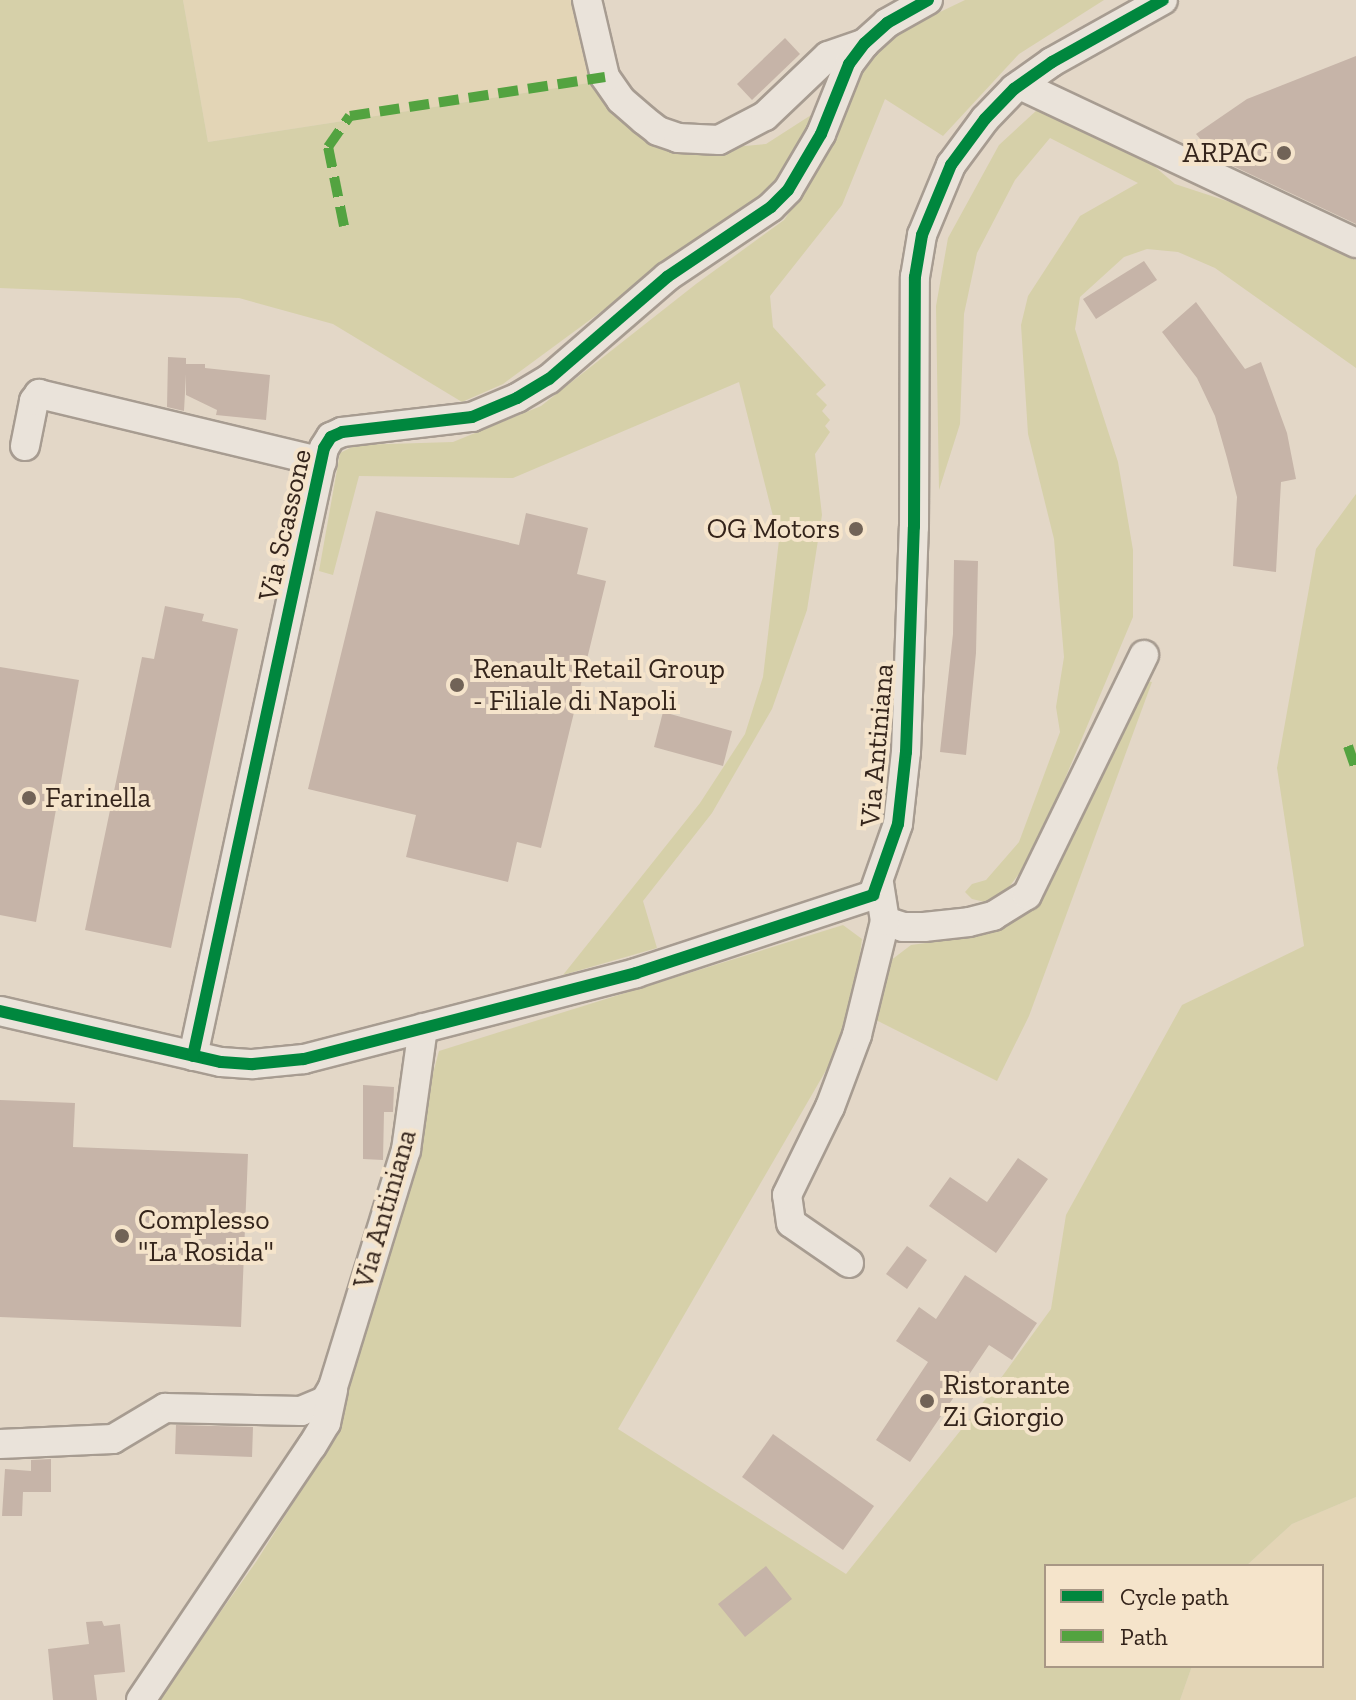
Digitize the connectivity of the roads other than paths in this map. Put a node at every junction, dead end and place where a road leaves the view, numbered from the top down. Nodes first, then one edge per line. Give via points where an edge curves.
1 (587, 0) edge
2 (928, 0) edge
3 (1163, 0) edge
4 (865, 43) junction
5 (1020, 85) junction
6 (1356, 243) edge
7 (25, 446) dead end
8 (322, 462) junction
9 (1144, 655) dead end
10 (879, 884) junction
11 (885, 921) junction
12 (0, 1011) edge
13 (423, 1028) junction
14 (193, 1056) junction
15 (849, 1263) dead end
16 (333, 1387) junction
17 (0, 1444) edge
18 (141, 1700) edge

1 - 4 street via 605,77 644,120 678,138 719,140 765,116 828,56
2 - 4 street, Via Scassone via 887,23
3 - 5 street, Via Antiniana
4 - 8 street, Via Scassone via 849,64 821,134 788,190 667,277 549,379 472,417 342,432 331,437
5 - 6 street
5 - 10 street, Via Antiniana via 985,119 951,165 922,235 913,321 914,527 906,752 898,824
7 - 8 street via 39,394
8 - 14 street, Via Scassone
9 - 11 street via 1027,895 993,916 969,922 903,927
10 - 11 street
10 - 13 street via 863,900 636,973
11 - 15 street via 857,1035 830,1107 787,1195 791,1223
12 - 14 street
13 - 14 street via 304,1059 253,1064
13 - 16 street, Via Antiniana via 406,1150
16 - 17 street via 325,1401 301,1411 165,1408 113,1439
16 - 18 street, Via Antiniana via 326,1423 312,1446

